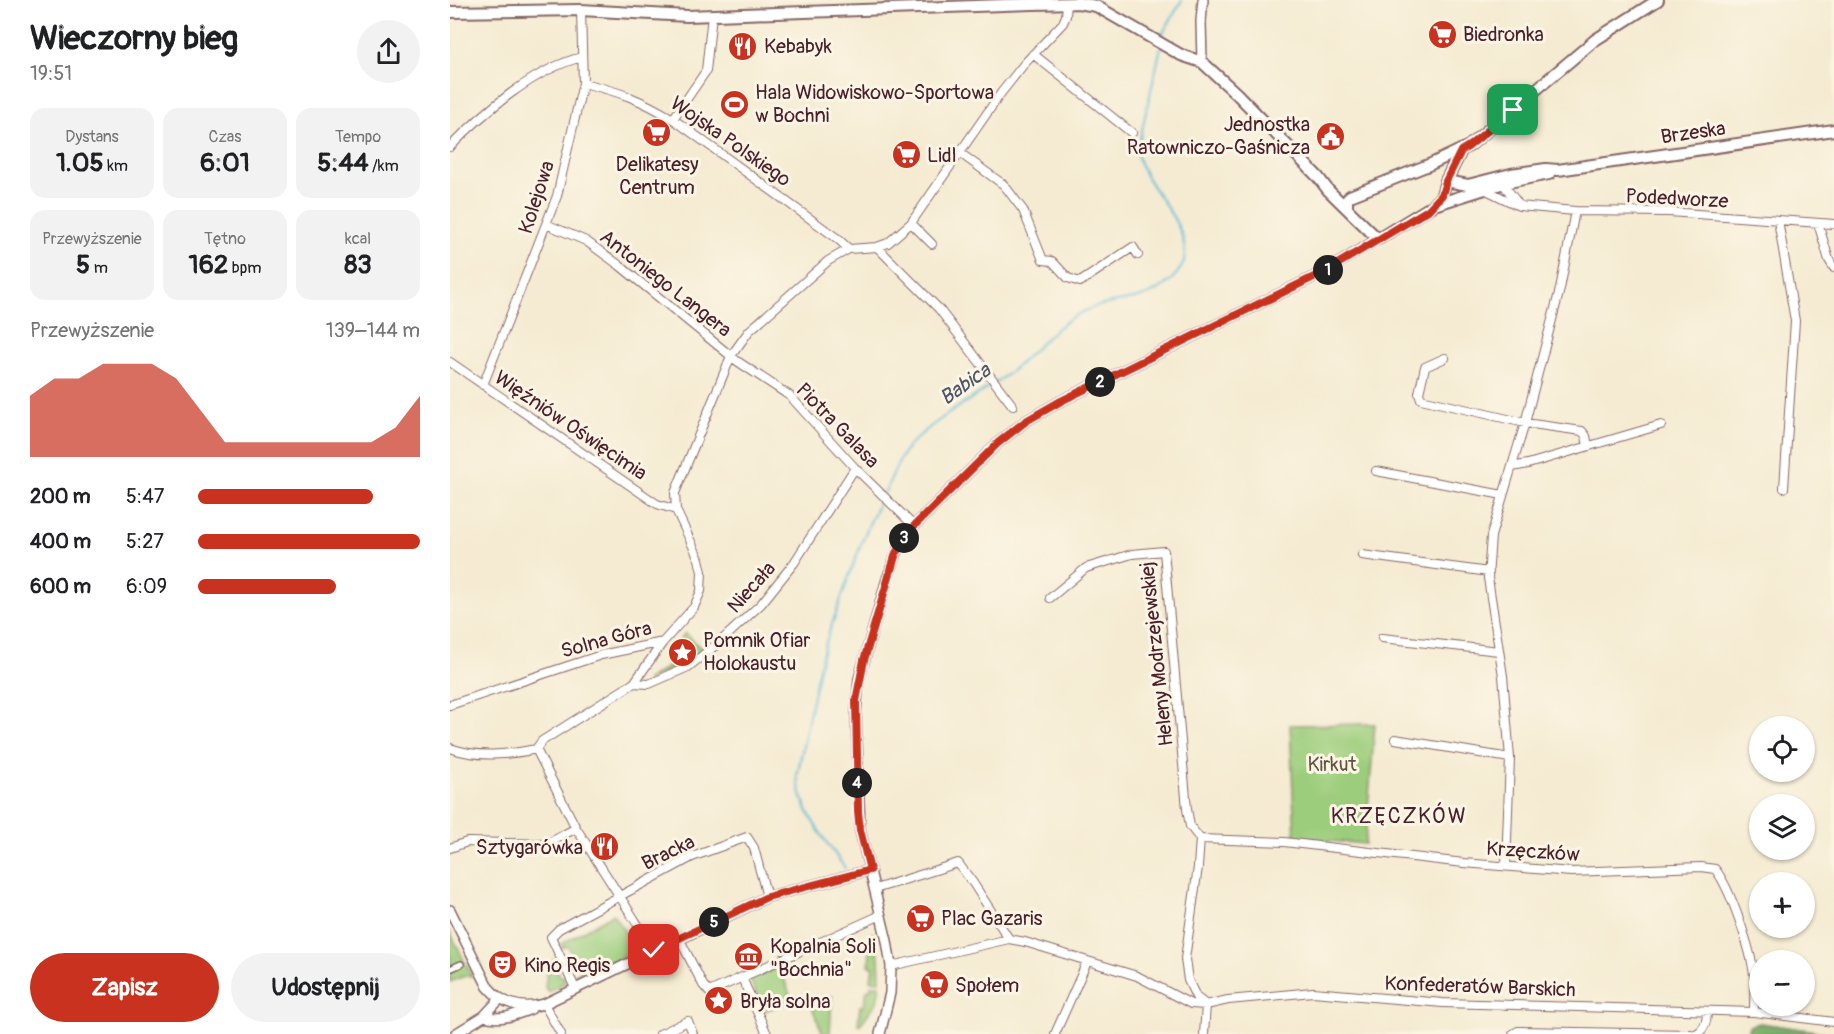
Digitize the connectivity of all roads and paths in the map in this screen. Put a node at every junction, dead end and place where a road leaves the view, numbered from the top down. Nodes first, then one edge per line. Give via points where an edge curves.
1 (1203, 0) edge
2 (1658, 0) edge
3 (1066, 3) junction
4 (581, 10) junction
5 (450, 12) edge
6 (712, 15) junction
7 (1033, 54) junction
8 (582, 57) junction
9 (1202, 62) junction
10 (583, 83) junction
11 (673, 119) junction
12 (1834, 130) edge
13 (1132, 133) dead end
14 (450, 147) edge
15 (1461, 151) junction
16 (960, 153) junction
17 (1425, 167) junction
18 (1318, 177) junction
19 (1500, 180) junction
20 (1446, 181) junction
21 (1484, 189) junction
22 (1350, 196) junction
23 (1434, 205) junction
24 (1519, 206) junction
25 (1347, 208) junction
26 (1575, 212) junction
27 (1778, 220) junction
28 (911, 223) junction
29 (1818, 223) junction
30 (546, 224) junction
31 (1834, 224) edge
32 (1378, 239) junction
33 (932, 244) dead end
34 (877, 247) junction
35 (849, 249) junction
36 (1138, 255) dead end
37 (1834, 268) edge
38 (731, 356) junction
39 (1445, 358) dead end
40 (450, 362) edge
41 (483, 385) junction
42 (1013, 406) dead end
43 (1525, 423) junction
44 (1661, 425) dead end
45 (1588, 447) junction
46 (1512, 467) junction
47 (855, 468) junction
48 (1376, 471) dead end
49 (1784, 488) dead end
50 (1503, 495) junction
51 (676, 510) junction
52 (914, 526) junction
53 (1362, 555) dead end
54 (1489, 572) junction
55 (1050, 598) dead end
56 (1382, 638) dead end
57 (663, 642) junction
58 (1499, 651) junction
59 (634, 683) junction
60 (450, 705) edge
61 (1395, 739) dead end
62 (450, 748) edge
63 (538, 753) junction
64 (1510, 758) junction
65 (576, 828) junction
66 (1200, 839) junction
67 (450, 848) edge
68 (1506, 866) junction
69 (870, 870) junction
70 (875, 889) junction
71 (619, 895) junction
72 (767, 897) junction
73 (450, 910) edge
74 (881, 915) junction
75 (679, 938) junction
76 (1009, 939) junction
77 (654, 950) junction
78 (1749, 955) edge
79 (1087, 962) junction
80 (461, 964) dead end
81 (891, 966) junction
82 (450, 969) edge
83 (742, 978) junction
84 (575, 988) junction
85 (500, 999) junction
86 (541, 1004) junction
87 (1206, 1005) junction
88 (1707, 1011) junction
89 (1749, 1012) edge
90 (484, 1016) junction
91 (1786, 1016) edge
92 (1834, 1022) edge
93 (455, 1034) edge
94 (561, 1034) edge
95 (660, 1034) edge
96 (693, 1034) edge
97 (767, 1034) edge
98 (880, 1034) edge
99 (1055, 1034) edge
100 (1204, 1034) edge
101 (1513, 1034) edge
102 (1693, 1034) edge

1 - 9 street
2 - 15 main road via 1595,40
3 - 6 main road
3 - 7 street via 1063,23
3 - 9 main road via 1102,8 1181,55
4 - 5 main road
4 - 6 main road
4 - 8 street, Kolejowa
6 - 11 street via 706,71
7 - 13 street
7 - 16 street
8 - 10 street, Kolejowa
8 - 14 street via 569,60 500,101
9 - 18 main road
10 - 11 street, Wojska Polskiego via 620,91
10 - 30 street, Kolejowa via 557,196
11 - 35 street, Wojska Polskiego
12 - 19 main road, Brzeska via 1546,169
15 - 17 main road
15 - 20 main road
16 - 28 street
16 - 36 street via 1004,185 1023,210 1042,260 1052,261 1068,278 1080,282 1133,247
17 - 20 main road
17 - 22 main road
18 - 22 main road via 1339,194
18 - 25 main road
19 - 20 main road, Brzeska via 1468,185
19 - 21 main road, Brzeska
19 - 24 street
20 - 23 main road
21 - 23 main road, Brzeska
21 - 24 street, Podedworze
22 - 25 main road
23 - 32 main road, Brzeska
24 - 26 street, Podedworze
25 - 32 main road
26 - 27 street, Podedworze
26 - 43 street via 1560,289
27 - 29 street, Podedworze
27 - 49 street via 1795,321
28 - 33 street
28 - 34 street
29 - 31 street, Podedworze
29 - 37 street
30 - 38 street, Antoniego Langera via 586,241 620,265
30 - 41 street, Kolejowa
32 - 52 street via 1324,272 1026,421 998,443
34 - 35 street
34 - 42 street via 939,309
35 - 38 street via 828,261 749,332
38 - 47 street, Piotra Galasa via 790,396
38 - 51 street via 675,493
39 - 43 street via 1425,367 1421,399
40 - 41 street, Więźniów Oświęcimia
41 - 51 street, Więźniów Oświęcimia via 657,504
43 - 45 street via 1582,431
43 - 46 street
44 - 45 street
45 - 46 street
46 - 50 street
47 - 52 street, Piotra Galasa
47 - 59 street, Niecała via 794,563 748,617 684,669 649,684
48 - 50 street
50 - 54 street via 1491,536
51 - 57 street, Solna Góra via 699,559 702,585 694,607
52 - 69 street via 900,544 887,579 856,701 858,812
53 - 54 street
54 - 58 street
55 - 66 street, Heleny Modrzejewskiej via 1086,568 1132,554 1164,551 1187,809 1190,826
56 - 58 street
57 - 59 street, Niecała
57 - 60 street, Solna Góra via 601,655
58 - 64 street
59 - 63 street, Niecała via 542,741
61 - 64 street
62 - 63 street via 473,754
63 - 65 street
64 - 68 street
65 - 67 street via 547,844 467,842
65 - 71 street
66 - 68 street, Krzęczków via 1284,842
66 - 87 street via 1185,959 1188,980 1196,997
68 - 78 street, Krzęczków via 1571,872 1715,869 1722,878
69 - 70 street
69 - 72 street
70 - 74 street
70 - 76 street via 958,863
71 - 72 street, Bracka via 692,857 747,837 754,848
71 - 77 street
71 - 84 street, Bracka via 551,937
72 - 75 street
73 - 85 street via 488,987
74 - 81 street
74 - 83 street
75 - 77 street
75 - 83 street via 709,992
76 - 79 street
76 - 81 street
77 - 84 street
79 - 87 street via 1137,976 1191,1004
79 - 99 street
80 - 82 street
81 - 98 street via 890,993
83 - 97 street
84 - 86 street
85 - 86 street via 522,1006
85 - 90 street
86 - 90 street via 504,1018
86 - 94 street
87 - 88 street, Konfederatów Barskich via 1313,992 1443,1003
87 - 100 street
88 - 89 street, Konfederatów Barskich
88 - 102 street via 1705,1026
90 - 93 street
91 - 92 street, Konfederatów Barskich
95 - 96 street via 688,1021
101 - 102 street

